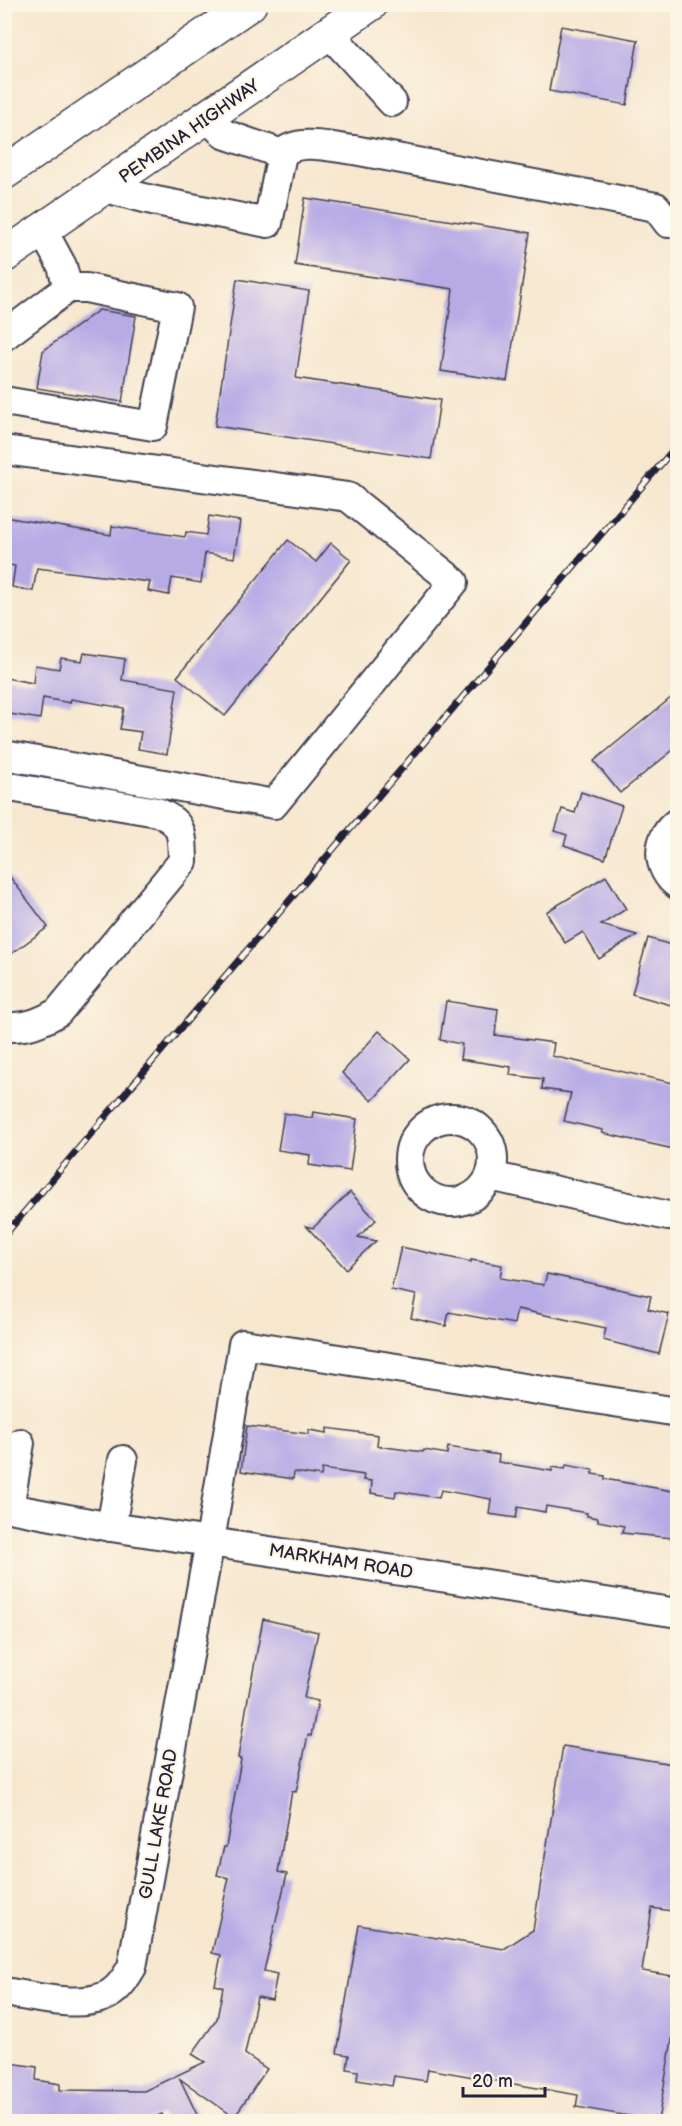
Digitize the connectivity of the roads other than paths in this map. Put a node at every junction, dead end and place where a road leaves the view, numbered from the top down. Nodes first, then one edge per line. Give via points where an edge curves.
1 (250, 4) edge
2 (371, 4) edge
3 (330, 34) junction
4 (392, 102) dead end
5 (207, 117) junction
6 (282, 154) junction
7 (4, 173) edge
8 (105, 188) junction
9 (668, 223) dead end
10 (43, 231) junction
11 (4, 256) edge
12 (68, 288) junction
13 (4, 336) edge
14 (4, 401) edge
15 (4, 450) edge
16 (4, 755) edge
17 (4, 786) edge
18 (678, 822) edge
19 (678, 885) edge
20 (4, 1026) edge
21 (490, 1176) dead end
22 (678, 1216) edge
23 (678, 1412) edge
24 (20, 1443) dead end
25 (123, 1460) dead end
26 (7, 1508) edge
27 (111, 1527) junction
28 (210, 1541) junction
29 (678, 1613) edge
30 (4, 1992) edge

1 - 7 main road
2 - 3 main road, PEMBINA HIGHWAY
3 - 4 street
3 - 5 main road, PEMBINA HIGHWAY
5 - 6 street via 224,134
5 - 8 main road, PEMBINA HIGHWAY
6 - 8 street via 268,224
6 - 9 street via 287,148 304,145 354,150 656,207
8 - 10 main road, PEMBINA HIGHWAY
10 - 11 main road, PEMBINA HIGHWAY
10 - 12 street via 62,266
12 - 13 street
12 - 14 street via 86,288 177,308 153,426
15 - 16 street via 348,497 454,582 274,804
17 - 20 street via 157,812 174,819 183,861 58,1012 30,1025
18 - 19 street via 666,833 660,853 670,879
21 - 22 street
23 - 28 street, GULL LAKE ROAD via 243,1344
24 - 26 street
25 - 27 street
26 - 27 street, MARKHAM ROAD
27 - 28 street, MARKHAM ROAD
28 - 29 street, MARKHAM ROAD
28 - 30 street, GULL LAKE ROAD via 132,1967 121,1985 104,1997 84,2001

